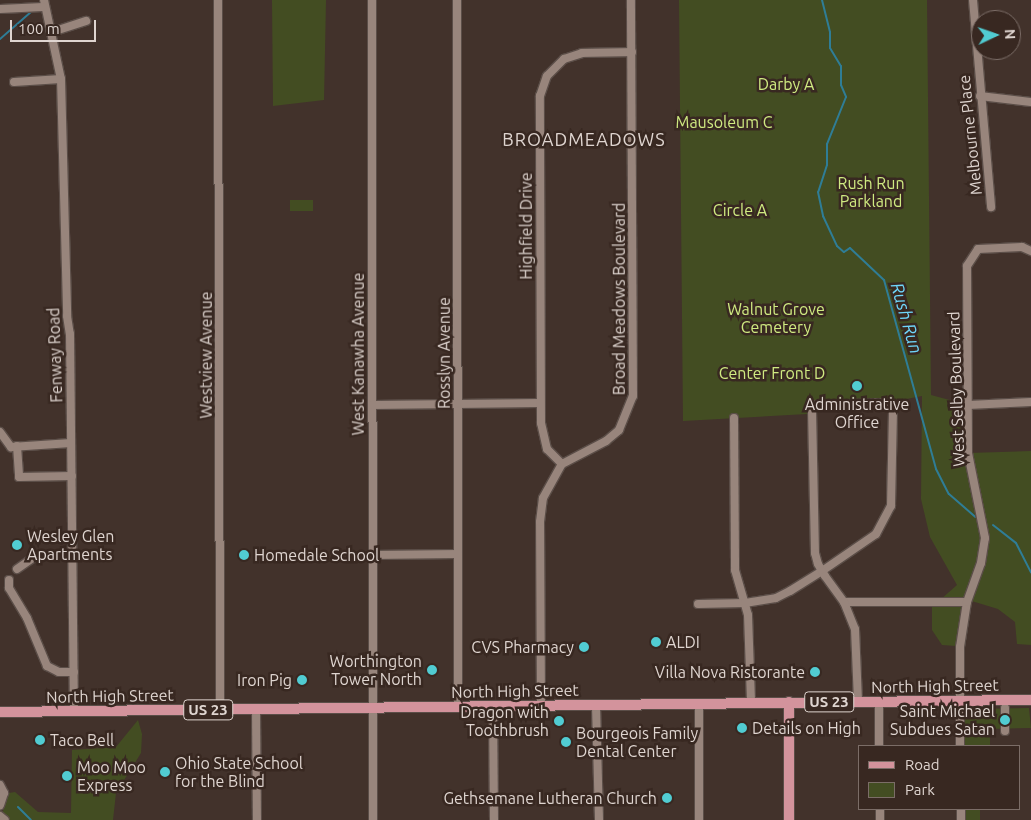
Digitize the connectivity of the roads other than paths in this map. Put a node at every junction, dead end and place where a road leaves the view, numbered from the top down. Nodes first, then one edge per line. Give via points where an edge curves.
1 (218, 0) edge
2 (372, 0) edge
3 (457, 0) edge
4 (631, 0) edge
5 (973, 0) edge
6 (38, 6) edge
7 (0, 9) edge
8 (86, 21) dead end
9 (52, 32) junction
10 (632, 52) junction
11 (61, 79) junction
12 (14, 82) dead end
13 (980, 96) junction
14 (1031, 102) edge
15 (991, 208) dead end
16 (1031, 251) edge
17 (540, 403) junction
18 (1027, 403) edge
19 (458, 404) junction
20 (372, 405) junction
21 (968, 405) junction
22 (734, 418) dead end
23 (0, 432) edge
24 (71, 443) junction
25 (17, 446) junction
26 (562, 464) junction
27 (72, 476) junction
28 (458, 554) junction
29 (372, 555) junction
30 (34, 557) dead end
31 (17, 569) dead end
32 (822, 571) junction
33 (9, 580) dead end
34 (844, 602) junction
35 (967, 602) junction
36 (745, 603) junction
37 (698, 604) dead end
38 (74, 672) junction
39 (960, 700) junction
40 (1031, 700) edge
41 (879, 701) junction
42 (789, 702) junction
43 (858, 702) junction
44 (699, 703) junction
45 (751, 703) junction
46 (596, 705) junction
47 (493, 706) junction
48 (540, 706) junction
49 (458, 707) junction
50 (372, 708) junction
51 (1005, 708) dead end
52 (220, 710) junction
53 (256, 710) junction
54 (0, 712) edge
55 (74, 712) junction
56 (1005, 731) dead end
57 (879, 745) edge
58 (960, 745) edge
59 (0, 785) edge
60 (0, 805) edge
61 (0, 816) edge
62 (5, 820) edge
63 (257, 820) edge
64 (372, 820) edge
65 (494, 820) edge
66 (599, 820) edge
67 (699, 820) edge
68 (789, 820) edge

1 - 52 street, Westview Avenue
2 - 20 street, West Kanawha Avenue
3 - 19 street, Rosslyn Avenue
4 - 10 street, Broad Meadows Boulevard
5 - 13 street, Melbourne Place
6 - 7 street
6 - 9 street, Fenway Road
8 - 9 street
9 - 11 street, Fenway Road
10 - 17 street, Highfield Drive via 582,53 564,59 547,76 540,96
10 - 26 street, Broad Meadows Boulevard via 633,396 626,419 614,435
11 - 12 street
11 - 24 street, Fenway Road
13 - 14 street
13 - 15 street, Melbourne Place via 988,148
16 - 21 street, West Selby Boulevard via 1022,247 992,248 972,253 967,266
17 - 19 street
17 - 26 street, Highfield Drive via 544,442
18 - 21 street
19 - 20 street
19 - 28 street, Rosslyn Avenue
20 - 29 street, West Kanawha Avenue
21 - 35 street, West Selby Boulevard via 968,453 985,528 981,562
22 - 36 street via 735,570
23 - 25 street via 11,447
24 - 25 street
24 - 27 street, Fenway Road
25 - 27 street via 19,477
26 - 48 street, Broad Meadows Boulevard via 549,483 540,515
27 - 38 street, Fenway Road
28 - 29 street
28 - 49 street, Rosslyn Avenue
29 - 50 street, West Kanawha Avenue
30 - 31 street
32 - 32 street via 813,542 812,410 817,405 886,402 893,405 889,514 876,534
32 - 34 street
32 - 36 street via 776,598
33 - 38 street via 9,588 27,618 47,666 59,672
34 - 35 street
34 - 43 street via 856,639
35 - 39 street, West Selby Boulevard via 960,651
36 - 37 street
36 - 45 street via 750,635
38 - 55 street, Fenway Road
39 - 40 main road, North High Street / US 23
39 - 41 main road, North High Street / US 23
39 - 58 street, West Selby Boulevard
41 - 43 main road, North High Street / US 23
41 - 57 street
42 - 43 main road, North High Street / US 23
42 - 45 main road, North High Street / US 23
42 - 68 main road
44 - 45 main road, North High Street / US 23
44 - 46 main road, North High Street / US 23
44 - 67 street
46 - 48 main road, North High Street / US 23
46 - 66 street
47 - 48 main road, North High Street / US 23
47 - 49 main road, North High Street / US 23
47 - 65 street
49 - 50 main road, North High Street / US 23
50 - 53 main road, North High Street / US 23
50 - 64 street, West Kanawha Avenue
51 - 56 street
52 - 53 main road, North High Street / US 23
52 - 55 main road, North High Street / US 23
53 - 63 street
54 - 55 main road, North High Street / US 23
59 - 60 street via 4,793
61 - 62 street

